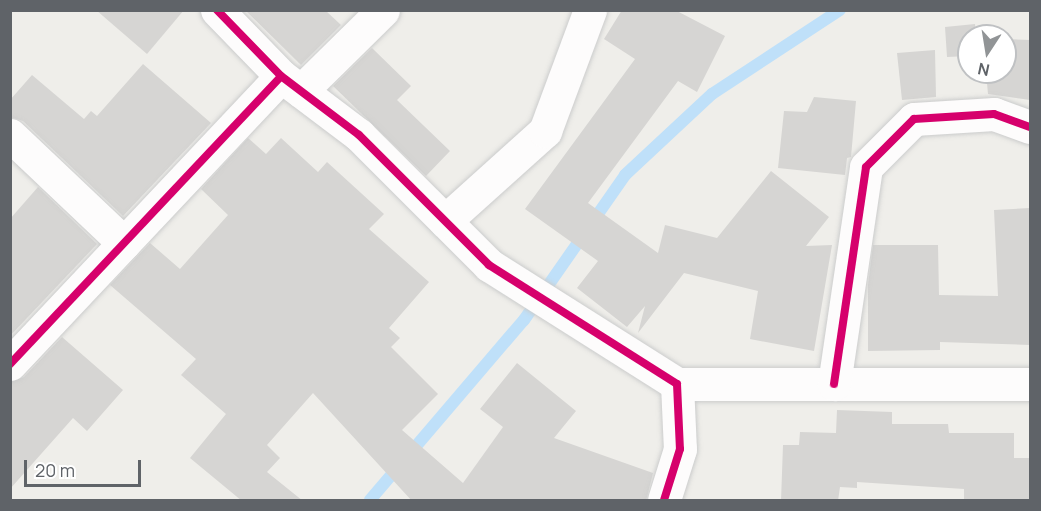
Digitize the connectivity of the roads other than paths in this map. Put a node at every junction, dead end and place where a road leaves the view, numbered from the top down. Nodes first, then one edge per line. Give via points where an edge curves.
1 (217, 10) edge
2 (383, 10) edge
3 (590, 10) edge
4 (291, 83) junction
5 (1030, 127) edge
6 (10, 135) edge
7 (445, 221) junction
8 (124, 243) junction
9 (10, 364) edge
10 (677, 384) junction
11 (834, 384) junction
12 (1030, 384) edge
13 (664, 501) edge

1 - 4 street
2 - 4 street
3 - 7 street via 545,131
4 - 7 street via 359,135
4 - 8 street
5 - 11 street via 994,114 915,119 866,167
6 - 8 street
7 - 10 street via 489,265
8 - 9 street
10 - 11 street
10 - 13 street via 680,449
11 - 12 street

